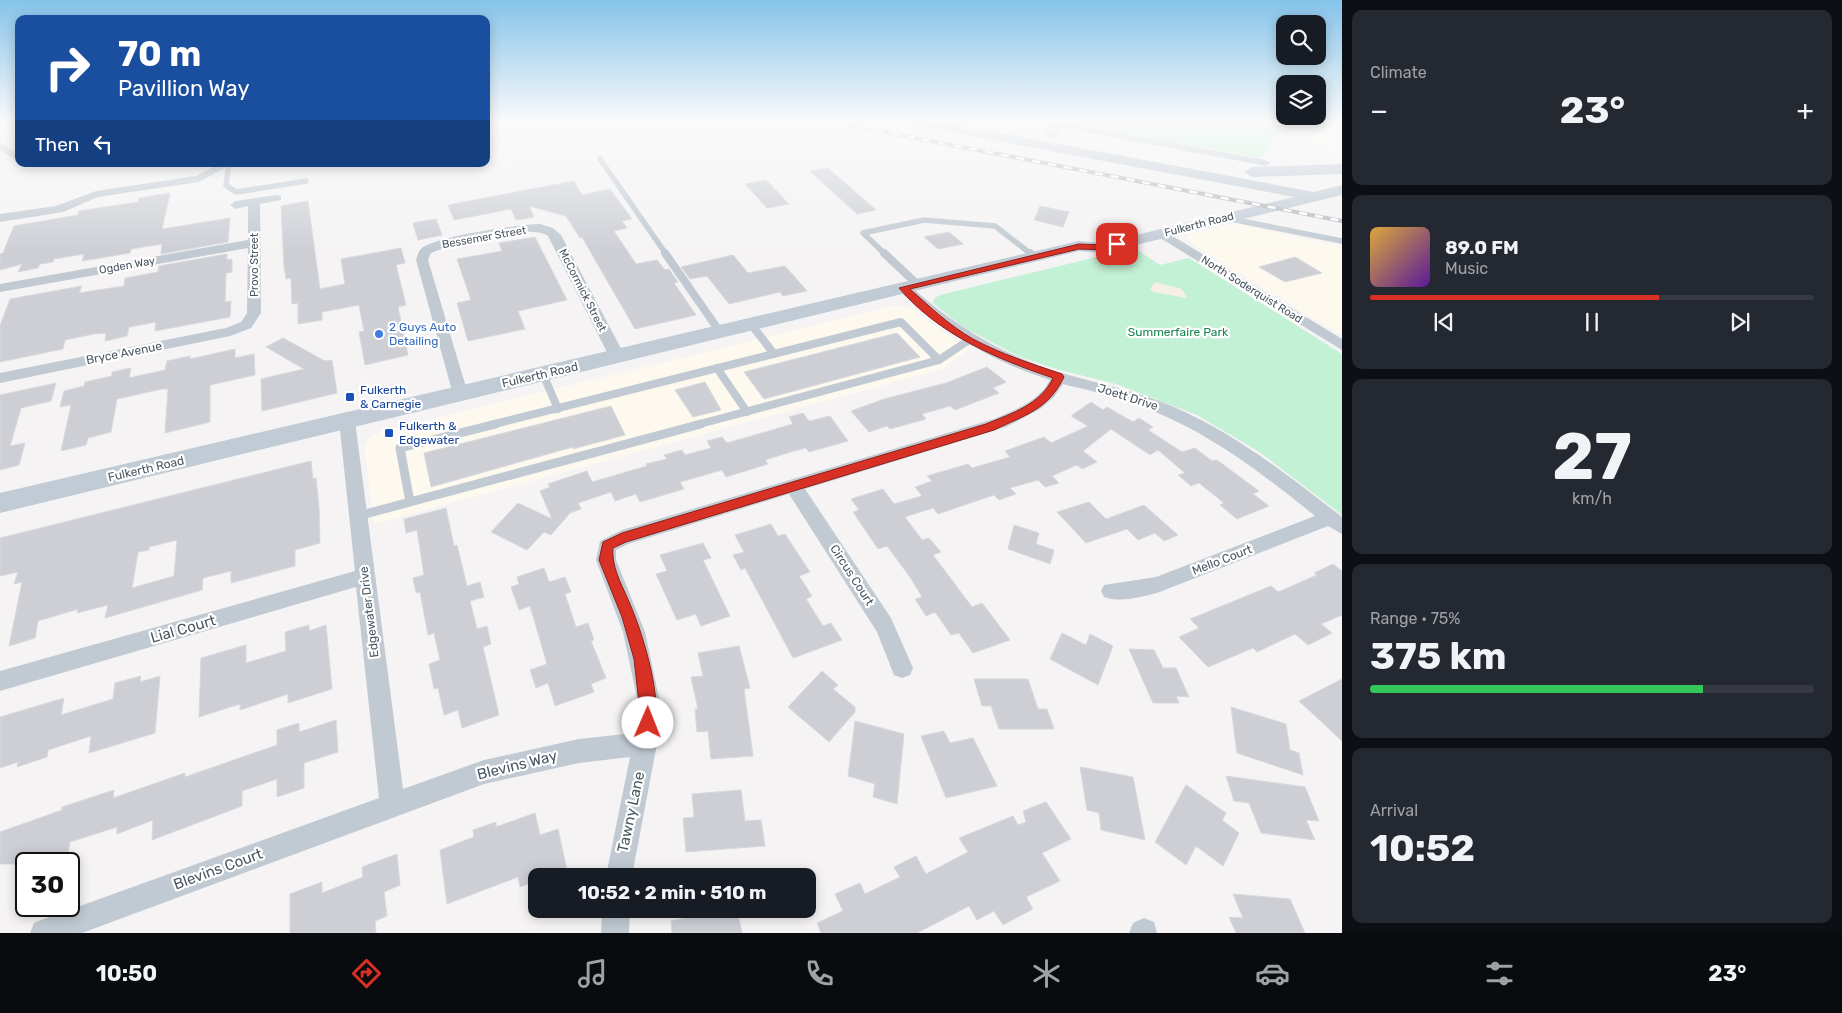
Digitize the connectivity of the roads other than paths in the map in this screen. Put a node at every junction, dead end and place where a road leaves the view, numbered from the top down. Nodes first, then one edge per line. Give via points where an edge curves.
1 (604, 165) edge
2 (1120, 165) edge
3 (1146, 165) edge
4 (1246, 165) edge
5 (222, 167) edge
6 (228, 167) edge
7 (1259, 167) junction
8 (1342, 169) edge
9 (1342, 175) edge
10 (306, 181) dead end
11 (1278, 189) junction
12 (1313, 189) junction
13 (1342, 190) edge
14 (277, 198) dead end
15 (1342, 200) edge
16 (254, 202) junction
17 (236, 205) dead end
18 (0, 218) edge
19 (1223, 218) junction
20 (1160, 225) junction
21 (544, 228) joint
22 (1342, 241) edge
23 (254, 243) junction
24 (1035, 257) junction
25 (911, 286) junction
26 (0, 288) edge
27 (751, 324) junction
28 (246, 325) joint
29 (720, 332) junction
30 (969, 340) junction
31 (1342, 345) edge
32 (774, 354) junction
33 (617, 356) junction
34 (939, 360) junction
35 (718, 368) junction
36 (543, 374) junction
37 (1059, 377) junction
38 (0, 378) edge
39 (460, 394) junction
40 (558, 409) junction
41 (747, 412) junction
42 (347, 421) junction
43 (794, 487) junction
44 (410, 502) junction
45 (0, 503) edge
46 (358, 516) junction
47 (1336, 523) edge
48 (365, 576) junction
49 (1112, 591) dead end
50 (902, 668) dead end
51 (0, 682) edge
52 (645, 744) junction
53 (392, 804) junction
54 (621, 868) edge
55 (616, 918) edge
56 (44, 933) edge
57 (615, 933) edge

1 - 29 lane
2 - 11 street, Fulkerth Road via 1204,181 1226,189 1235,197
3 - 11 street
4 - 7 street
5 - 18 street via 198,179 96,194 60,208
6 - 10 lane via 226,185 236,192
7 - 8 street
7 - 12 street
9 - 12 street
11 - 12 street
12 - 13 street
12 - 15 street
12 - 19 street, Fulkerth Road
14 - 16 street
16 - 17 street
16 - 23 street, Provo Street
19 - 20 street, Fulkerth Road
19 - 22 lane
20 - 24 street, Fulkerth Road via 1103,248 1079,246
20 - 31 street, North Soderquist Road
21 - 33 street, McCormick Street via 554,235
21 - 39 street, Bessemer Street via 527,228 441,244 426,251 422,260
23 - 26 street, Ogden Way
23 - 28 street, Provo Street via 254,313
24 - 25 street, Fulkerth Road
24 - 25 lane via 995,226 924,220 863,233
25 - 27 street, Fulkerth Road
25 - 30 street, Joett Drive via 931,313
27 - 29 street, Fulkerth Road
27 - 32 lane
28 - 38 street, Bryce Avenue via 230,332
29 - 33 street, Fulkerth Road
30 - 34 lane
30 - 37 street, Joett Drive via 1007,359
32 - 34 lane via 900,322
32 - 35 lane
33 - 36 street, Fulkerth Road
34 - 41 lane
35 - 40 lane
35 - 41 lane
36 - 39 street, Fulkerth Road
36 - 40 lane
37 - 43 street via 1052,392 1042,402 1000,423
37 - 47 street, Joett Drive via 1144,400 1199,425 1249,456
39 - 42 street, Fulkerth Road
40 - 44 lane via 400,448
41 - 44 lane
42 - 45 street, Fulkerth Road
42 - 46 street, Edgewater Drive
43 - 50 street, Circus Court via 884,625
43 - 52 street, Tawny Lane via 622,538 608,546 606,560 634,632 644,673 648,710
44 - 46 lane
46 - 48 street, Edgewater Drive
47 - 49 street, Mello Court via 1157,585
48 - 51 street, Lial Court
48 - 53 street, Edgewater Drive
52 - 53 street, Blevins Way via 600,747 531,760 459,780
52 - 54 street, Tawny Lane
53 - 56 street, Blevins Court
55 - 57 street

